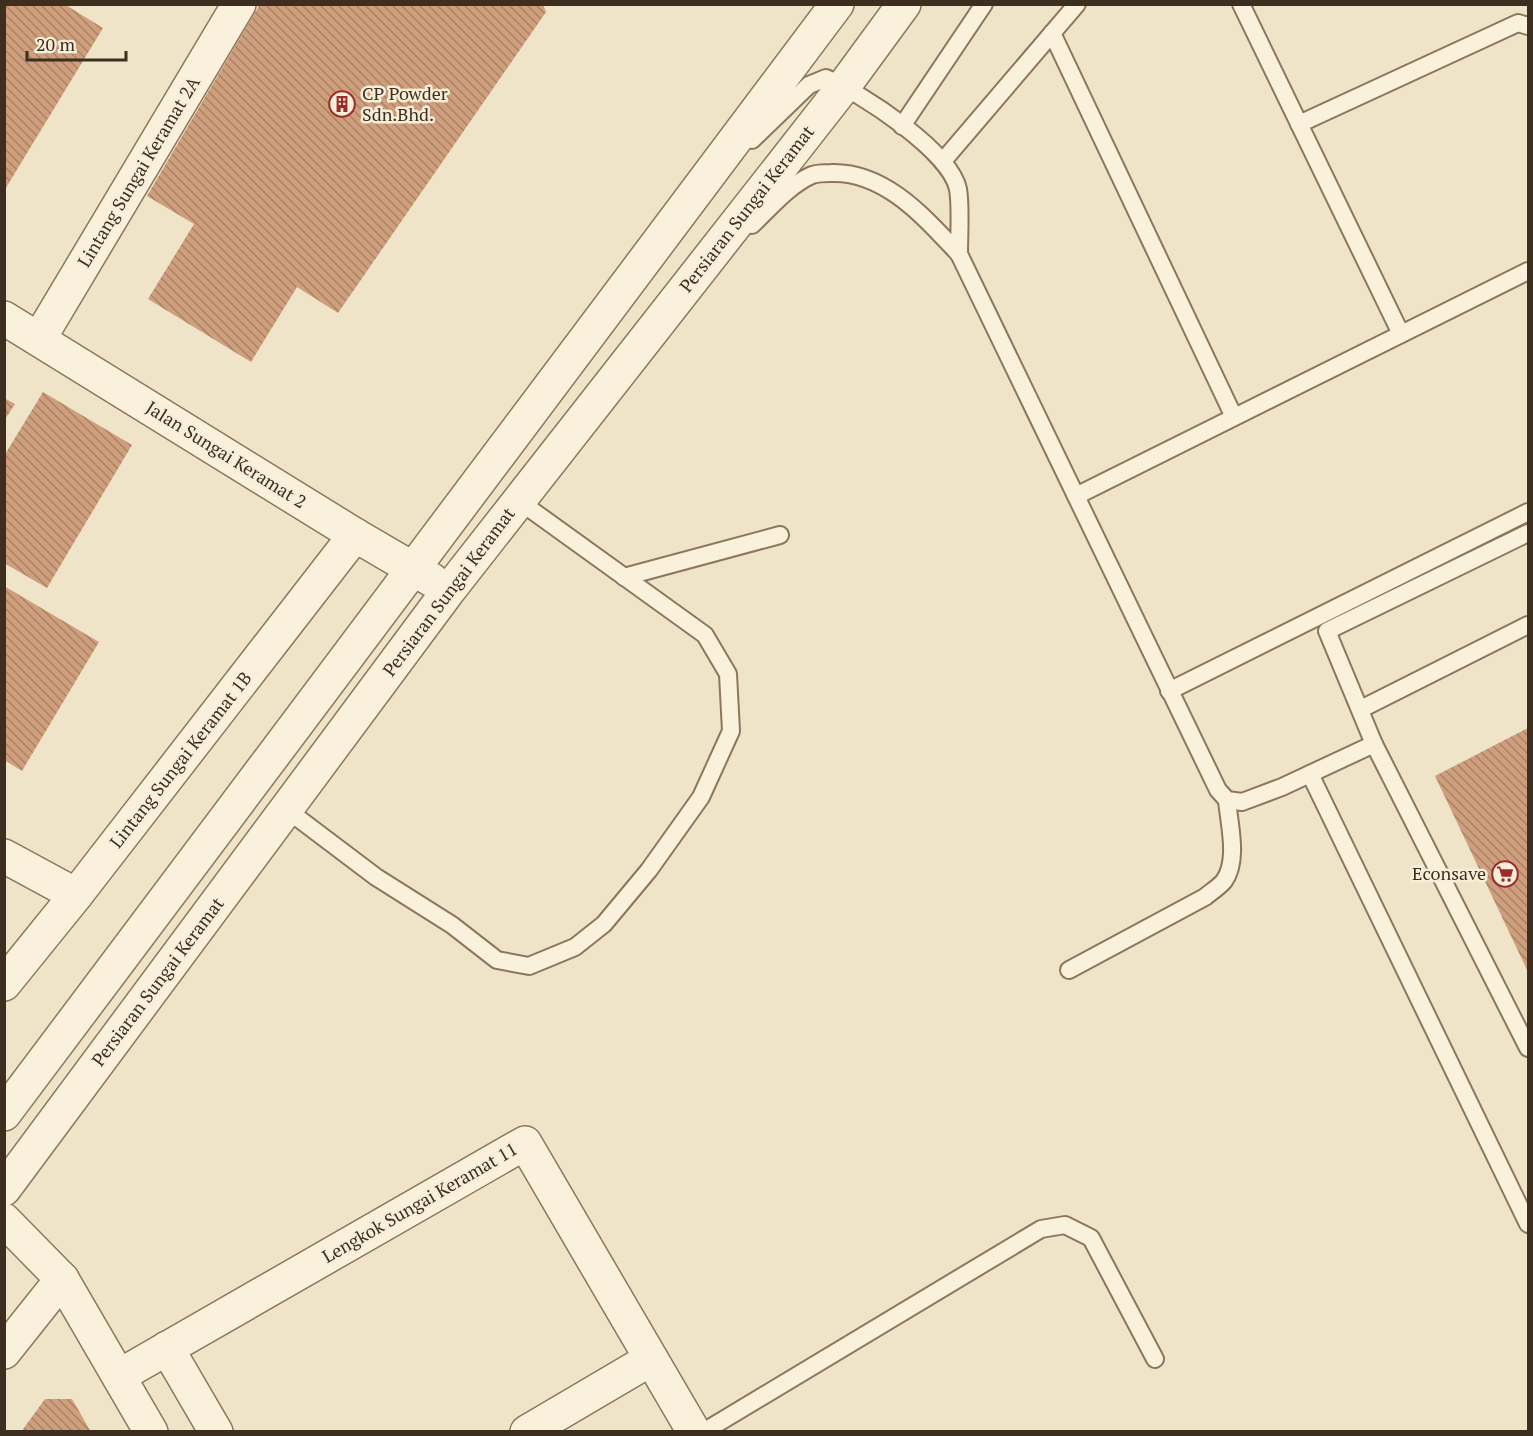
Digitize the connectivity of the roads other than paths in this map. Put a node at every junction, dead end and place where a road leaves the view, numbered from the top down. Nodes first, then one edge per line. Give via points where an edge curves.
1 (239, 4) edge
2 (837, 4) edge
3 (904, 4) edge
4 (984, 4) edge
5 (1077, 4) edge
6 (1241, 4) edge
7 (1528, 26) edge
8 (1052, 33) junction
9 (844, 86) junction
10 (1299, 124) junction
11 (902, 126) junction
12 (943, 160) junction
13 (709, 173) junction
14 (959, 254) junction
15 (1528, 271) edge
16 (681, 293) junction
17 (4, 318) edge
18 (1401, 334) junction
19 (39, 339) junction
20 (1234, 417) junction
21 (1076, 496) junction
22 (519, 501) junction
23 (1528, 512) edge
24 (1528, 533) edge
25 (355, 535) junction
26 (780, 535) dead end
27 (412, 568) junction
28 (624, 576) junction
29 (449, 590) junction
30 (1528, 625) edge
31 (1169, 691) junction
32 (1361, 709) junction
33 (1374, 744) junction
34 (1310, 774) junction
35 (1227, 800) junction
36 (286, 809) junction
37 (4, 856) edge
38 (76, 895) junction
39 (1069, 970) dead end
40 (4, 984) edge
41 (1528, 1048) edge
42 (4, 1114) edge
43 (4, 1189) edge
44 (4, 1220) edge
45 (1528, 1224) edge
46 (62, 1279) junction
47 (167, 1348) junction
48 (4, 1352) edge
49 (651, 1359) junction
50 (1155, 1359) dead end
51 (119, 1376) junction
52 (151, 1431) edge
53 (216, 1431) edge
54 (527, 1431) edge
55 (694, 1431) edge
56 (703, 1431) edge

1 - 19 street, Lintang Sungai Keramat 2A
2 - 13 street
3 - 9 street, Persiaran Sungai Keramat
4 - 11 lane
5 - 8 lane
6 - 10 lane
7 - 10 lane via 1518,23
8 - 12 lane
8 - 20 lane
9 - 11 lane
9 - 13 lane via 826,78 809,85 752,140
9 - 16 street, Persiaran Sungai Keramat
10 - 18 lane
11 - 12 lane
12 - 14 lane via 958,188
13 - 27 street
14 - 16 lane via 917,210 885,188 865,178 840,173 814,174 795,185
14 - 21 lane
15 - 18 lane
16 - 22 street, Persiaran Sungai Keramat
17 - 19 street, Jalan Sungai Keramat 2
18 - 20 lane
19 - 25 street, Jalan Sungai Keramat 2
20 - 21 lane
21 - 31 lane
22 - 28 lane
22 - 29 street, Persiaran Sungai Keramat
23 - 31 lane
24 - 32 lane via 1327,631
25 - 27 street, Jalan Sungai Keramat 2
25 - 38 street, Lintang Sungai Keramat 1B
26 - 28 lane
27 - 29 street, Jalan Sungai Keramat 2
27 - 42 street
28 - 36 lane via 705,635 728,674 731,731 701,797 649,870 604,924 575,947 529,966 497,960
29 - 36 street, Persiaran Sungai Keramat
30 - 32 lane
31 - 35 lane via 1218,790
32 - 33 lane
33 - 34 lane
33 - 41 lane
34 - 35 lane via 1242,802
34 - 45 lane
35 - 39 lane via 1232,851 1231,867 1224,882 1206,897
36 - 43 street, Persiaran Sungai Keramat
37 - 38 street
38 - 40 street, Lintang Sungai Keramat 1B
44 - 46 street
46 - 48 street
46 - 51 street
47 - 49 street, Lengkok Sungai Keramat 11 via 525,1143
47 - 51 street, Lengkok Sungai Keramat 11
47 - 53 street
49 - 54 street
49 - 55 street, Lengkok Sungai Keramat 11
50 - 56 lane via 1091,1238 1065,1225 1041,1229
51 - 52 street

